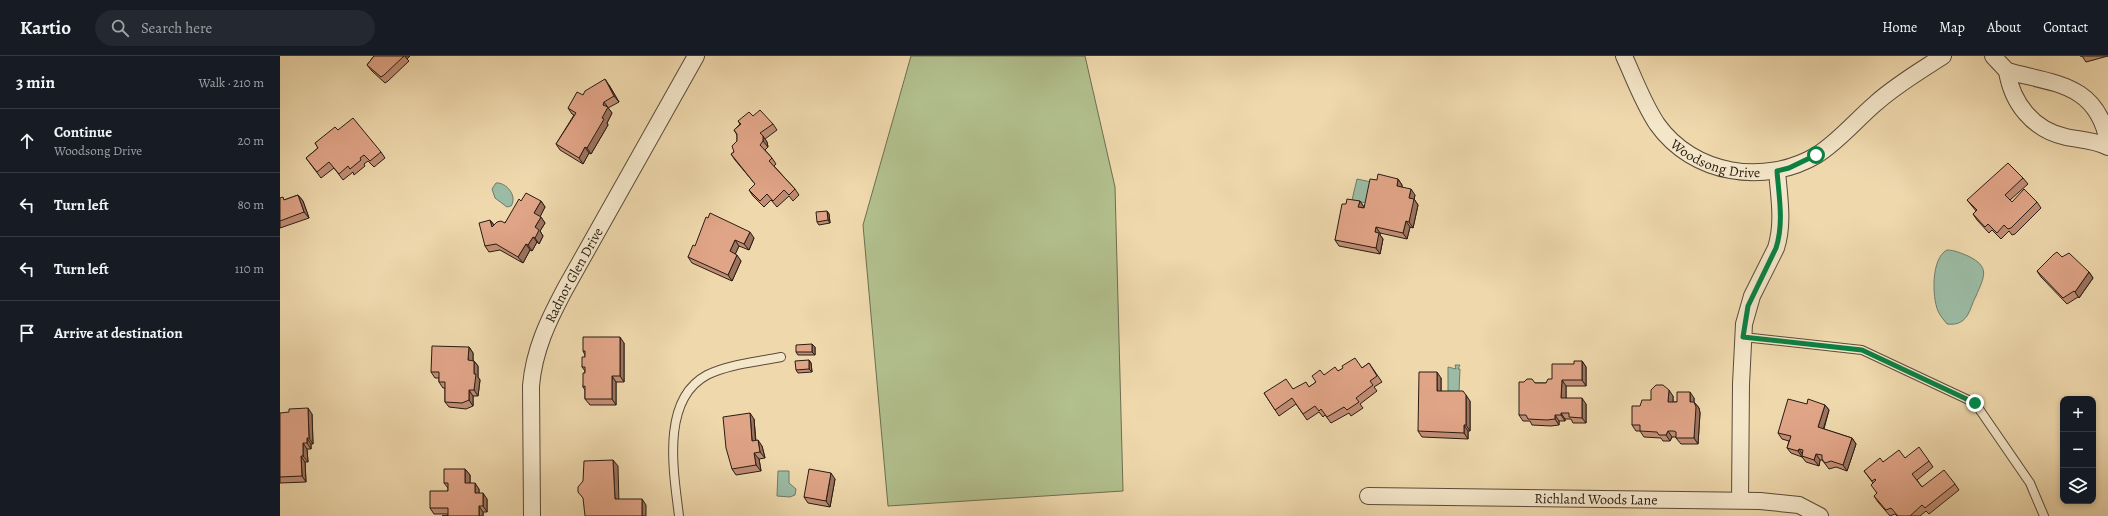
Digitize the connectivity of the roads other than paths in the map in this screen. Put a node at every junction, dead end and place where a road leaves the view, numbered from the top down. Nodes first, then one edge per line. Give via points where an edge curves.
1 (696, 56) edge
2 (1624, 56) edge
3 (1943, 56) edge
4 (1993, 56) edge
5 (2007, 70) junction
6 (2108, 142) edge
7 (2108, 147) edge
8 (1777, 171) junction
9 (1743, 337) junction
10 (781, 357) dead end
11 (1368, 496) dead end
12 (1740, 500) junction
13 (532, 516) edge
14 (679, 516) edge
15 (1820, 516) edge
16 (2044, 516) edge

1 - 13 street, Radnor Glen Drive via 558,301 539,344 531,386
2 - 8 street, Woodsong Drive via 1657,124 1685,152 1726,170 1755,173
3 - 8 street, Woodsong Drive via 1890,91 1826,148 1803,162
4 - 5 street
5 - 6 street via 2058,83 2080,93 2098,113
5 - 7 street via 2013,94 2032,121 2051,133 2092,141
8 - 9 street via 1781,215 1779,239 1748,306
9 - 12 street
9 - 16 lane via 1862,350 1975,403 2030,483
10 - 14 lane via 712,373 698,381 690,390 680,410 673,439
11 - 12 street, Richland Woods Lane
12 - 15 street, Richland Woods Lane via 1795,504

